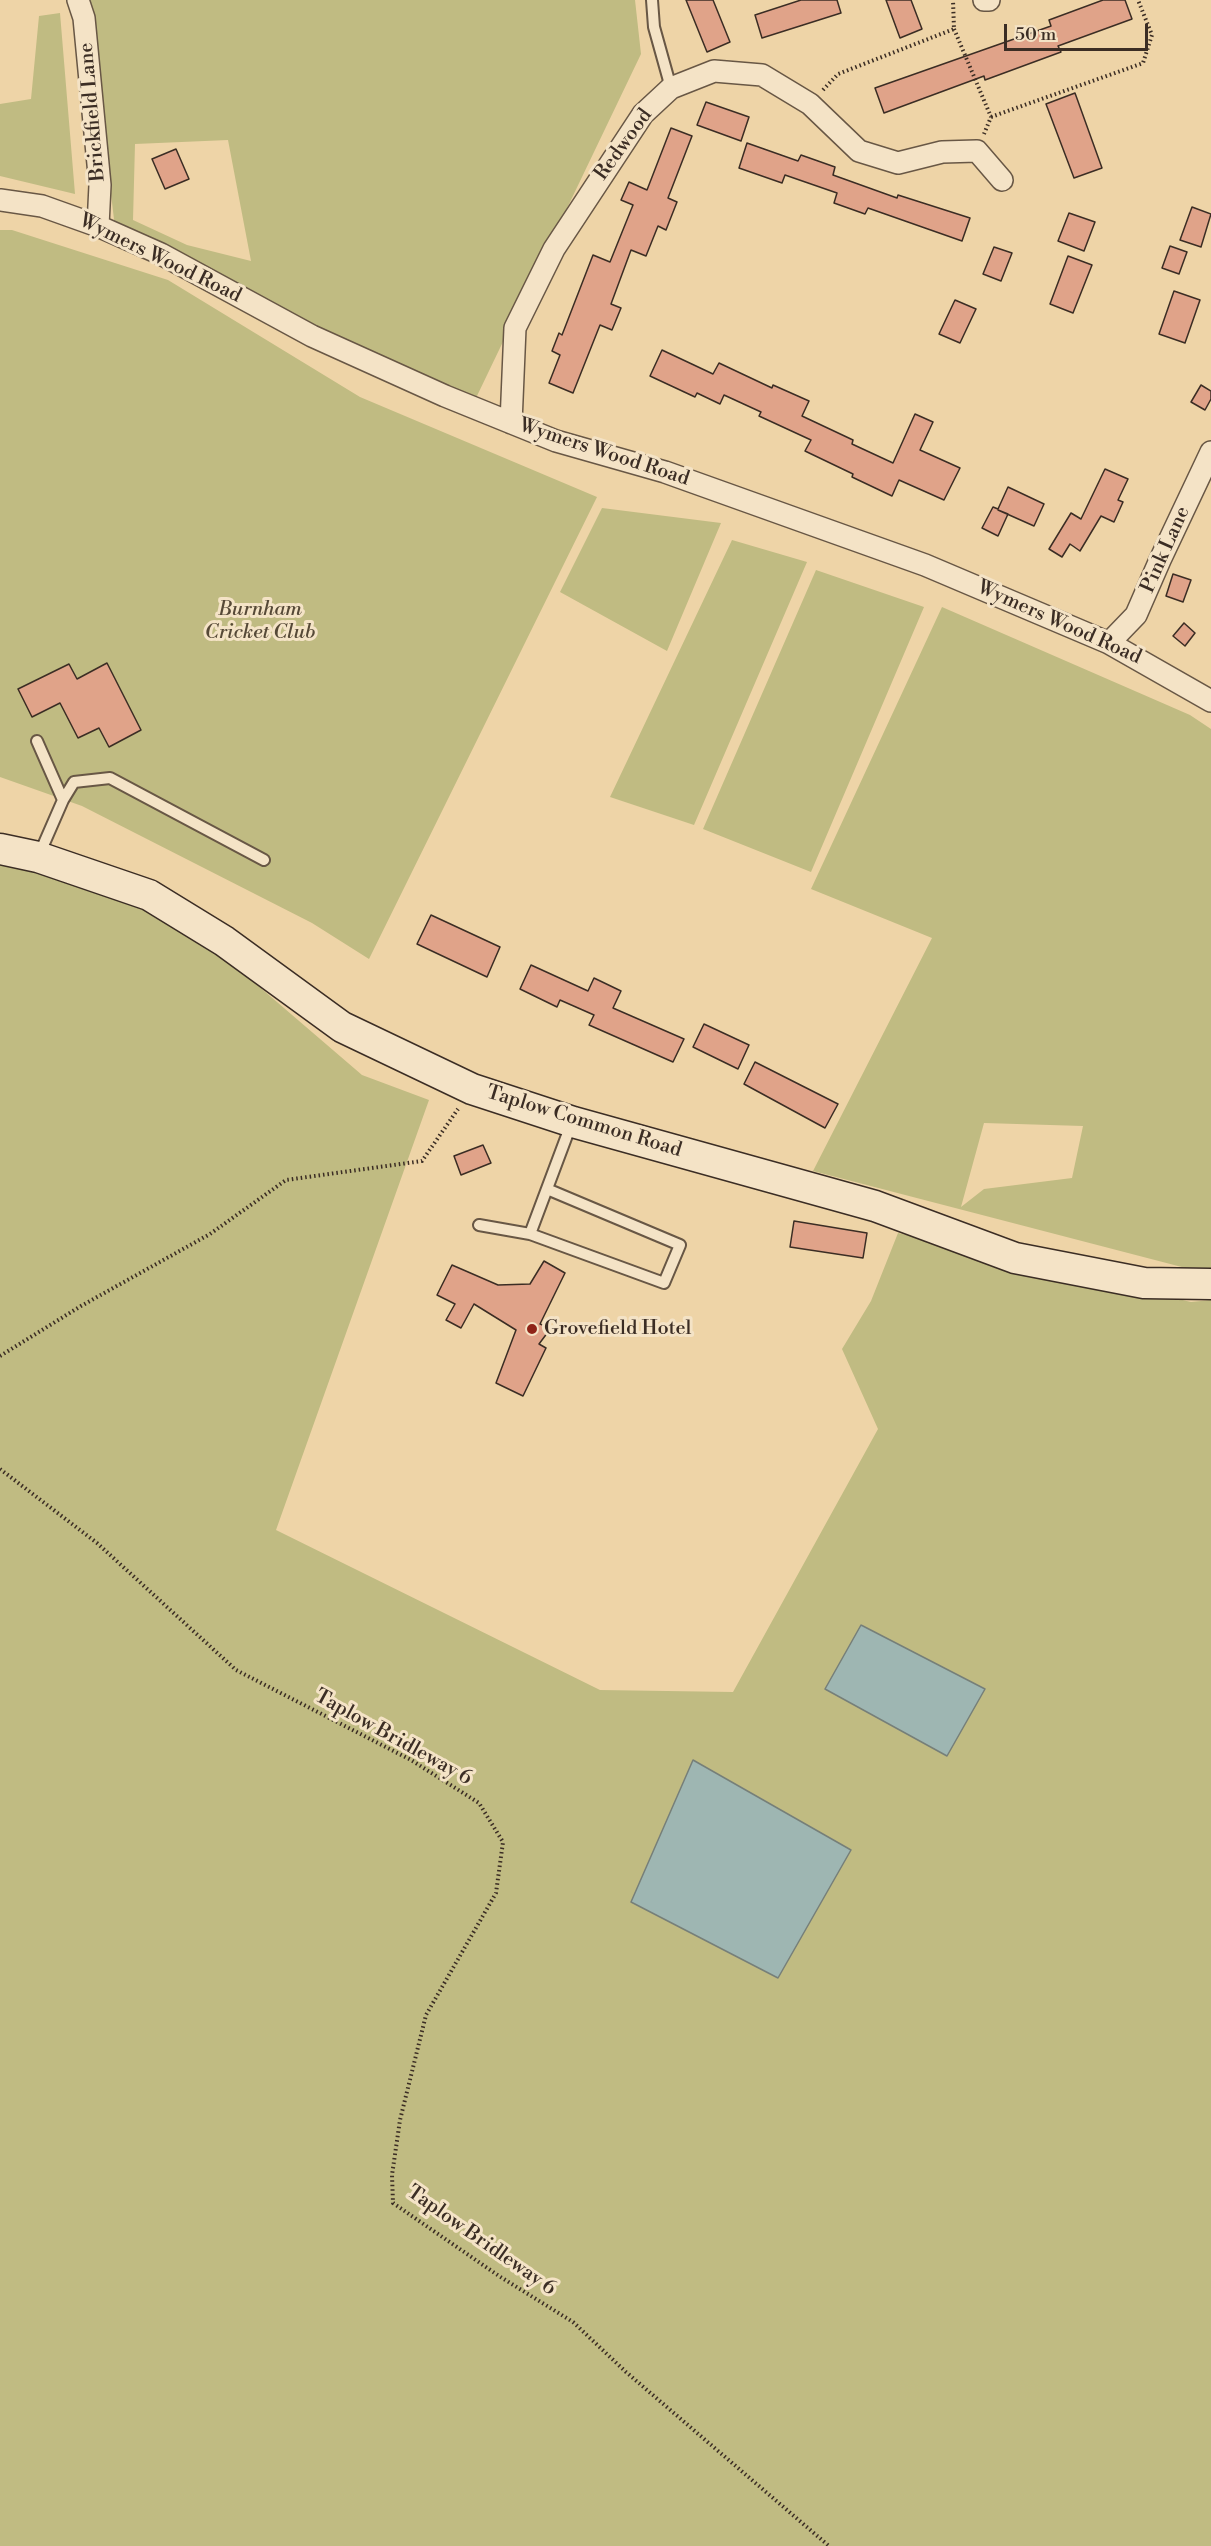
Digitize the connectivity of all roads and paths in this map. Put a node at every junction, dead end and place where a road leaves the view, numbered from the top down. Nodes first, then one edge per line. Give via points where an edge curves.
1 (78, 0) edge
2 (652, 0) edge
3 (953, 0) edge
4 (984, 0) edge
5 (989, 0) edge
6 (1138, 0) edge
7 (954, 29) junction
8 (671, 88) junction
9 (810, 104) junction
10 (991, 117) junction
11 (976, 151) junction
12 (1002, 180) dead end
13 (0, 200) edge
14 (98, 226) junction
15 (511, 423) junction
16 (1211, 452) edge
17 (1136, 615) junction
18 (1109, 643) junction
19 (1149, 664) junction
20 (1211, 701) edge
21 (37, 741) dead end
22 (63, 800) junction
23 (0, 849) edge
24 (38, 857) junction
25 (264, 860) dead end
26 (472, 1089) junction
27 (573, 1122) junction
28 (547, 1189) junction
29 (479, 1225) dead end
30 (530, 1234) junction
31 (1211, 1284) edge
32 (0, 1356) edge
33 (0, 1468) edge
34 (829, 2546) edge

1 - 14 street, Brickfield Lane via 84,18 99,173
2 - 8 lane via 654,27
3 - 7 path
4 - 5 street
6 - 10 path via 1152,35 1143,63
7 - 9 path via 838,74
7 - 10 path
8 - 9 street, Redwood via 714,71 762,75
8 - 15 street, Redwood via 643,114 554,249 515,328
9 - 11 street, Redwood via 859,151 898,163 942,152
10 - 11 path
11 - 12 street
13 - 14 street, Wymers Wood Road via 42,206
14 - 15 street, Wymers Wood Road via 161,254 312,336
15 - 18 street, Wymers Wood Road via 556,441 665,472 914,561
16 - 17 street, Pink Lane
17 - 18 street, Pink Lane
17 - 19 street, Pink Lane via 1137,639
18 - 19 street, Wymers Wood Road
19 - 20 street, Wymers Wood Road
21 - 22 lane
22 - 24 lane
22 - 25 lane via 74,782 110,778
23 - 24 street, Taplow Common Road
24 - 26 street, Taplow Common Road via 148,895 224,941 342,1027
26 - 27 street, Taplow Common Road
26 - 32 path via 422,1161 286,1180 210,1234
27 - 28 lane
27 - 31 street, Taplow Common Road via 874,1206 1015,1258 1144,1283
28 - 30 lane
28 - 30 lane via 680,1245 664,1283
29 - 30 lane
33 - 34 path, Taplow Bridleway 6 via 97,1543 236,1670 411,1760 479,1803 503,1842 496,1893 426,2014 400,2120 392,2175 393,2203 573,2322

